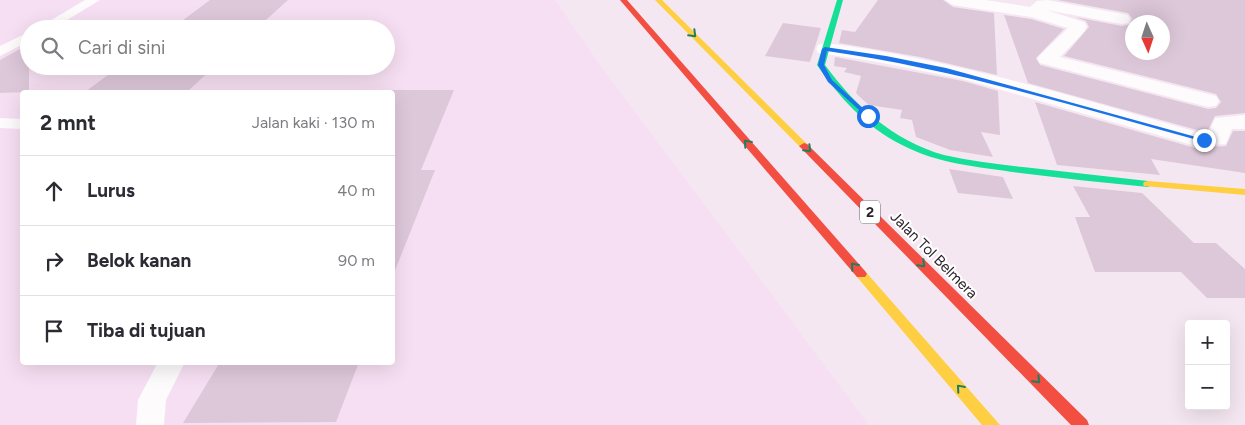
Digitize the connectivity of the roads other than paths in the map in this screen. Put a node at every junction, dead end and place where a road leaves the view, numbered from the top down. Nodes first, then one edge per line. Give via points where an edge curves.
1 (94, 0) edge
2 (623, 0) edge
3 (658, 0) edge
4 (840, 0) edge
5 (953, 0) edge
6 (1042, 5) edge
7 (1122, 19) dead end
8 (58, 20) edge
9 (20, 41) edge
10 (825, 49) junction
11 (0, 52) edge
12 (1208, 100) dead end
13 (1245, 122) edge
14 (0, 123) edge
15 (20, 124) edge
16 (1245, 192) edge
17 (170, 365) edge
18 (150, 425) edge
19 (992, 425) edge
20 (1081, 425) edge

1 - 8 lane
19 -> 2 main road
3 -> 20 main road, Jalan Tol Belmera / 2
4 - 10 main road
5 - 6 street
6 - 7 street
6 - 12 street via 1078,28 1038,63
9 - 11 lane
10 - 13 street via 946,70 1196,139 1218,139 1224,123
10 - 16 main road via 821,65 830,81 868,116 903,142 920,150 1030,172
14 - 15 lane
17 - 18 lane via 153,398 148,416

